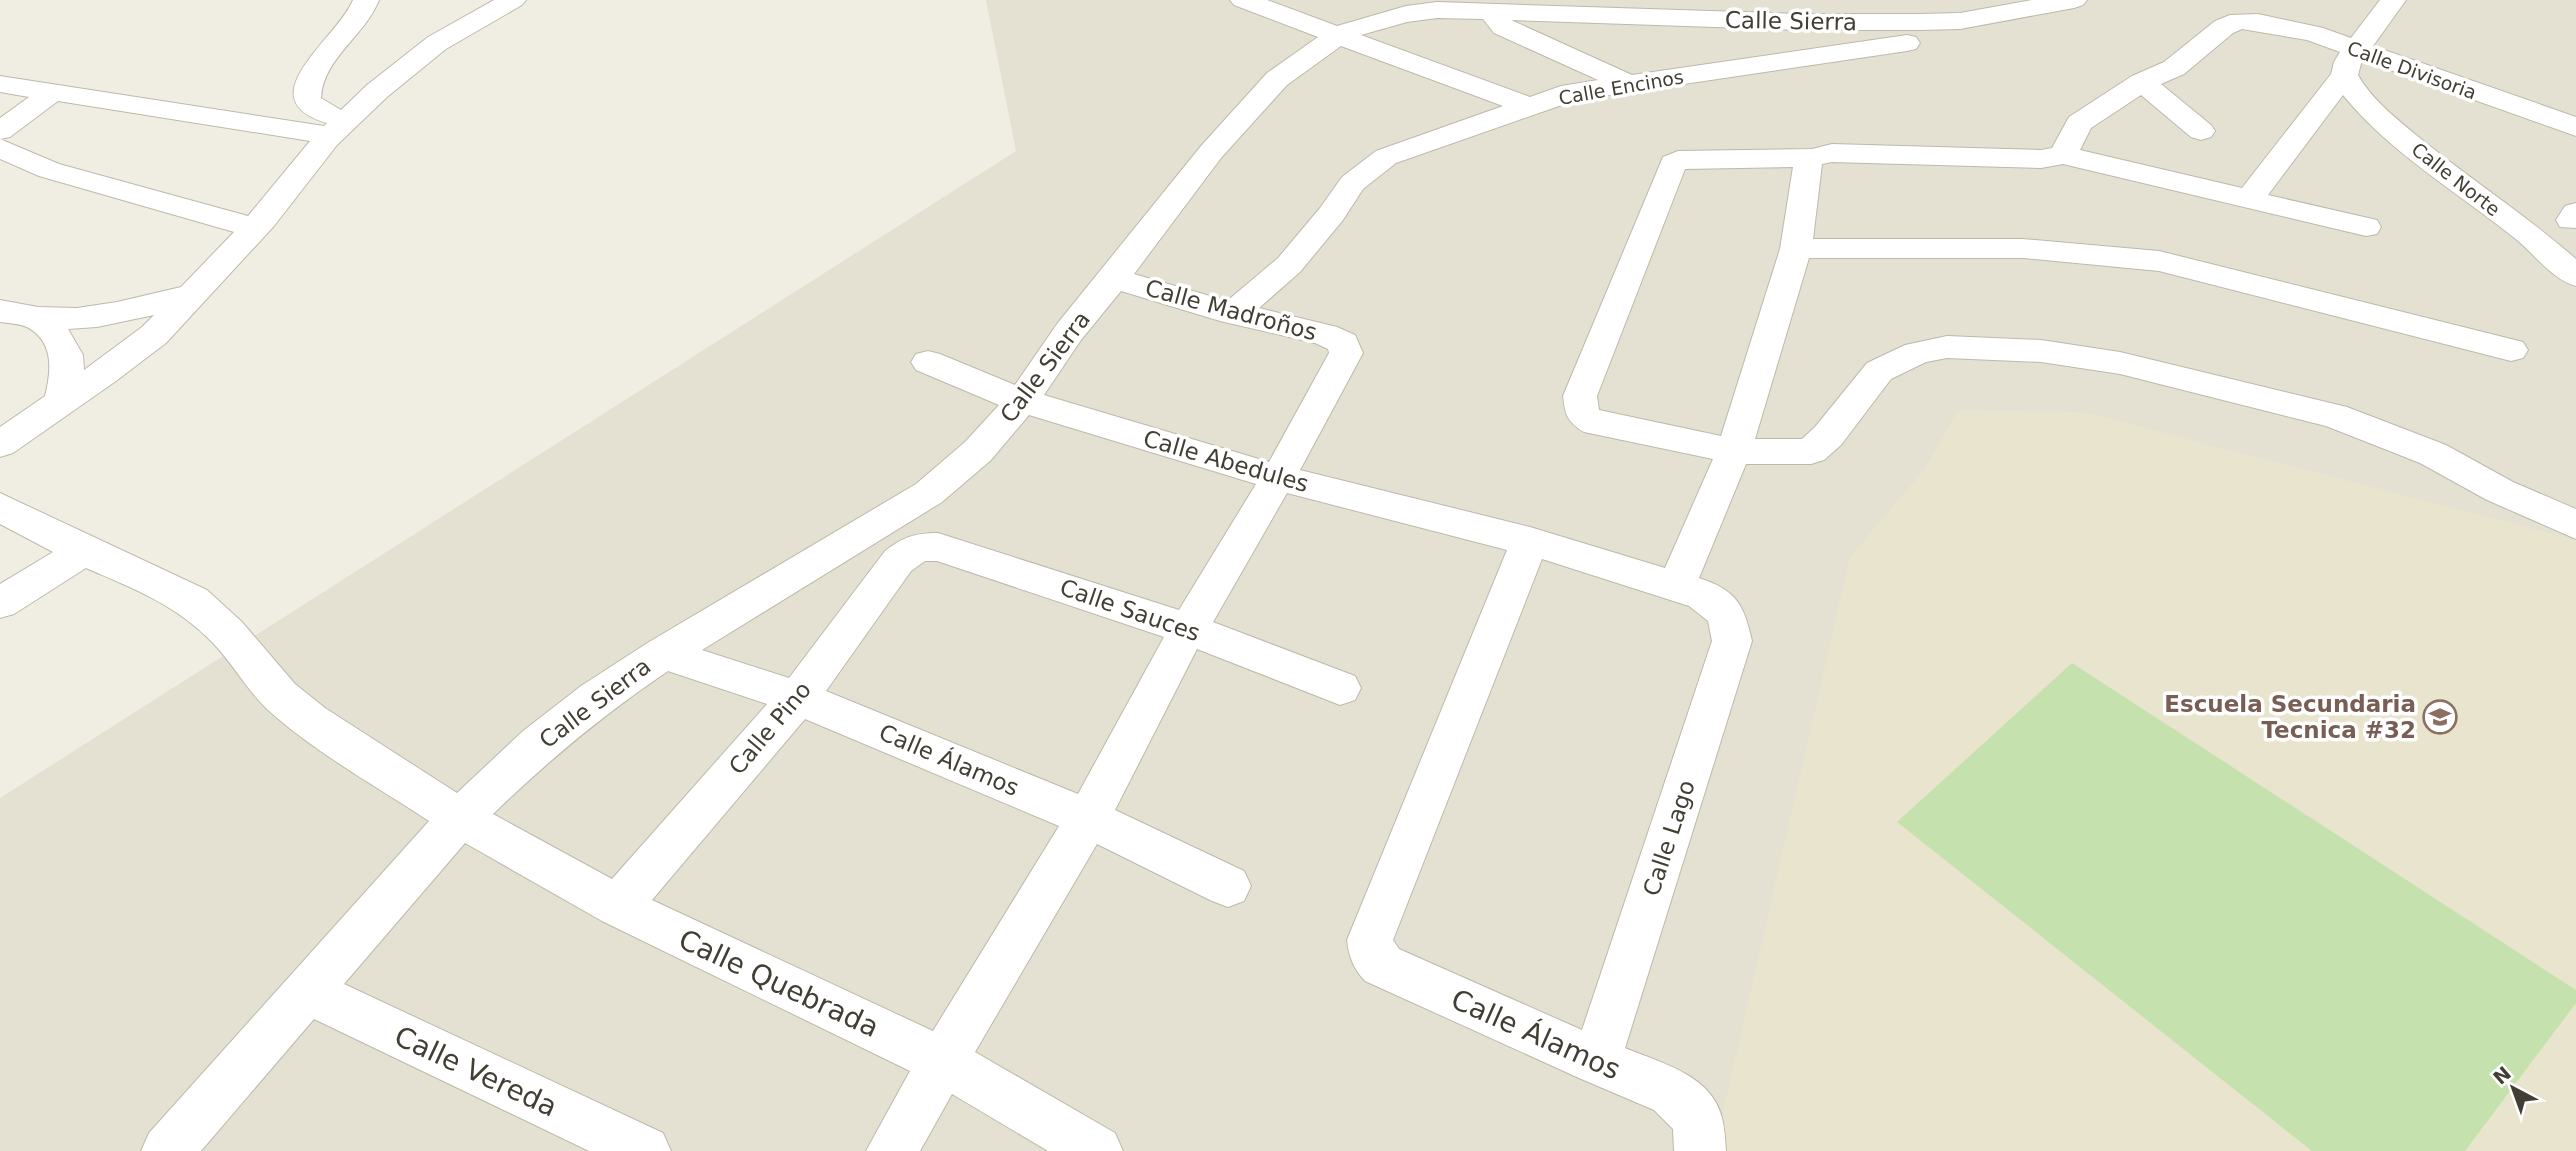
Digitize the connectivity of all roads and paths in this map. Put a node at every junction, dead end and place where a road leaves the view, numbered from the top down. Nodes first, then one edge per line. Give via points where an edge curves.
1 (366, 0) edge
2 (513, 0) edge
3 (1243, 0) edge
4 (2074, 0) edge
5 (2393, 0) edge
6 (1425, 5) edge
7 (1496, 6) edge
8 (2031, 9) junction
9 (1337, 36) junction
10 (2350, 62) junction
11 (2143, 82) junction
12 (0, 84) edge
13 (1631, 84) junction
14 (53, 92) junction
15 (1528, 106) junction
16 (2576, 127) edge
17 (339, 128) junction
18 (0, 131) edge
19 (2201, 131) dead end
20 (0, 148) edge
21 (2063, 155) junction
22 (1812, 158) junction
23 (2249, 199) junction
24 (2366, 227) dead end
25 (255, 228) junction
26 (1796, 249) junction
27 (2576, 276) edge
28 (1114, 278) junction
29 (195, 294) junction
30 (0, 311) edge
31 (1232, 314) junction
32 (37, 318) junction
33 (2511, 350) dead end
34 (928, 362) dead end
35 (1022, 401) junction
36 (61, 402) junction
37 (0, 444) edge
38 (1734, 451) junction
39 (1278, 478) junction
40 (0, 507) edge
41 (2576, 525) edge
42 (1530, 541) junction
43 (917, 547) joint
44 (84, 551) junction
45 (1676, 586) junction
46 (0, 603) edge
47 (1727, 613) joint
48 (1188, 629) junction
49 (663, 653) junction
50 (1340, 688) dead end
51 (798, 698) junction
52 (460, 818) junction
53 (1088, 818) junction
54 (1228, 886) dead end
55 (618, 906) junction
56 (307, 991) junction
57 (943, 1061) junction
58 (1596, 1061) junction
59 (1698, 1134) edge
60 (167, 1151) edge
61 (645, 1151) edge
62 (892, 1151) edge
63 (1097, 1151) edge

1 - 17 street via 359,19 320,62 306,91 307,101 332,116
2 - 17 street via 418,57
3 - 9 street
4 - 8 street, Calle Sierra
5 - 10 street
6 - 7 street, Calle Sierra
6 - 9 street, Calle Sierra
7 - 8 street, Calle Sierra via 1785,22 1920,23
7 - 13 street via 1503,27
8 - 13 street, Calle Encinos via 2026,24 2002,31 1944,41 1892,43
9 - 15 street
9 - 28 street, Calle Sierra via 1260,94
10 - 11 street, Calle Divisoria via 2314,34 2247,20 2224,27 2174,68
10 - 16 street, Calle Divisoria
10 - 23 street
10 - 27 street, Calle Norte via 2351,88 2384,120
11 - 19 street
11 - 21 street via 2078,123
12 - 14 street
13 - 15 street, Calle Encinos via 1571,92
14 - 17 street
14 - 18 street
15 - 31 street, Calle Encinos via 1385,157 1352,183 1289,265
17 - 25 street
20 - 25 street via 49,170
21 - 22 street via 2041,159 1832,153
21 - 23 street
22 - 26 street
22 - 38 street via 1685,159 1673,163 1580,396 1583,416 1596,424
23 - 24 street
25 - 29 street
26 - 33 street via 2022,246 2101,252 2159,261
26 - 38 street
28 - 31 street, Calle Madroños
28 - 35 street, Calle Sierra via 1069,332
29 - 32 street via 126,312
29 - 36 street via 134,352
30 - 32 street
31 - 39 street, Calle Madroños via 1325,335 1345,346 1331,384
32 - 36 street via 61,340 70,365
34 - 35 street, Calle Abedules
35 - 39 street, Calle Abedules
35 - 49 street, Calle Sierra via 978,451 929,493
36 - 37 street
38 - 41 street via 1811,451 1879,371 1917,353 1947,347 2041,351 2120,363 2335,416 2433,454
38 - 45 street
39 - 42 street, Calle Abedules
39 - 48 street
40 - 44 street, Calle Quebrada
42 - 45 street, Calle Abedules
42 - 58 street, Calle Álamos via 1370,940 1372,955 1382,965
43 - 48 street, Calle Sauces via 938,547
43 - 51 street, Calle Pino via 898,561
44 - 46 street
44 - 52 street, Calle Quebrada via 192,601 228,633 280,696
45 - 47 street, Calle Abedules via 1703,595
47 - 58 street, Calle Lago via 1732,641
48 - 50 street, Calle Sauces
48 - 53 street
49 - 51 street, Calle Álamos
49 - 52 street, Calle Sierra via 538,744
51 - 53 street, Calle Álamos
51 - 55 street, Calle Pino
52 - 55 street, Calle Quebrada
52 - 56 street, Calle Sierra
53 - 54 street, Calle Álamos
53 - 57 street
55 - 57 street, Calle Quebrada
56 - 60 street, Calle Sierra
56 - 61 street, Calle Vereda
57 - 62 street
57 - 63 street, Calle Quebrada
58 - 59 street, Calle Álamos via 1672,1092

